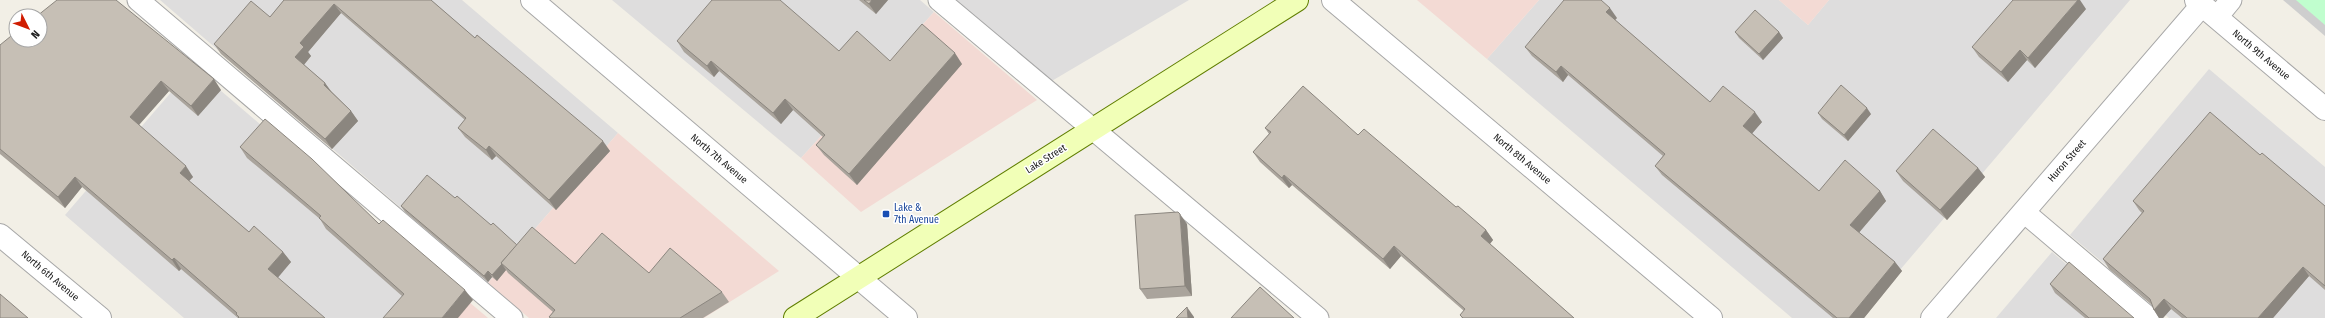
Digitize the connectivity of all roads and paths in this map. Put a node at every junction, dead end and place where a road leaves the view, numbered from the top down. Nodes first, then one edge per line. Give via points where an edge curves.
1 (138, 0) edge
2 (532, 0) edge
3 (939, 0) edge
4 (1297, 0) edge
5 (1333, 0) edge
6 (2231, 0) edge
7 (2205, 7) edge
8 (2325, 109) edge
9 (1092, 130) junction
10 (2024, 212) junction
11 (0, 235) edge
12 (859, 278) junction
13 (100, 318) edge
14 (512, 318) edge
15 (795, 318) edge
16 (906, 318) edge
17 (1318, 318) edge
18 (1710, 318) edge
19 (1932, 318) edge
20 (2149, 318) edge

1 - 14 lane
2 - 12 street, North 7th Avenue
3 - 9 lane
4 - 9 main road, Lake Street
5 - 18 street, North 8th Avenue
6 - 7 lane
7 - 8 street, North 9th Avenue
7 - 10 street, Huron Street
9 - 12 main road, Lake Street
9 - 17 lane
10 - 19 street, Huron Street
10 - 20 lane
11 - 13 street, North 6th Avenue
12 - 15 main road, Lake Street
12 - 16 street, North 7th Avenue

